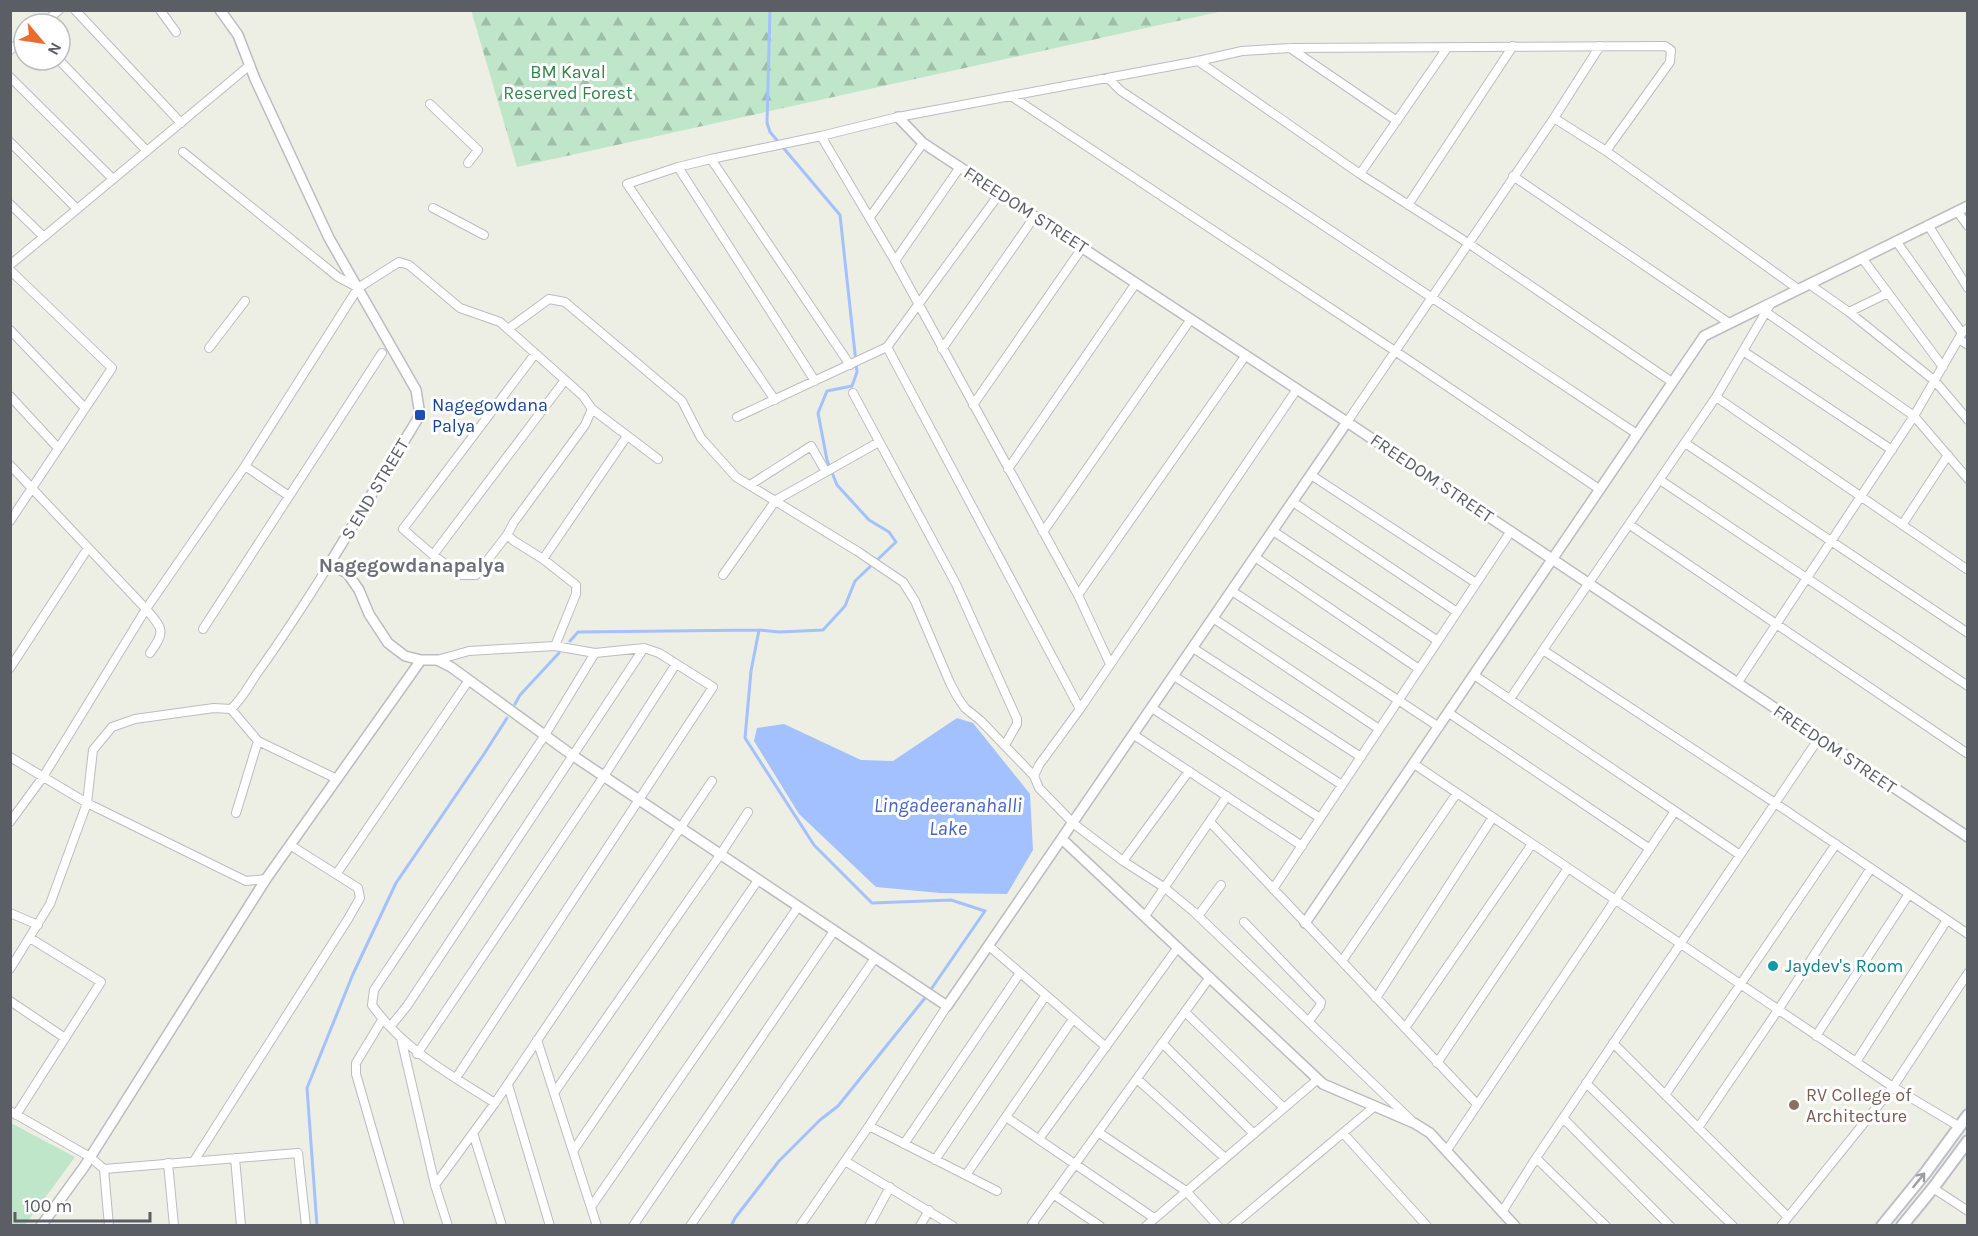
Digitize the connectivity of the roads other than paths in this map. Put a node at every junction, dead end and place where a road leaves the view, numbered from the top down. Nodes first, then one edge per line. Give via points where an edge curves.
1 (75, 10) edge
2 (159, 10) edge
3 (220, 10) edge
4 (176, 32) dead end
5 (1514, 46) junction
6 (1600, 46) junction
7 (1290, 48) junction
8 (1447, 48) junction
9 (1198, 61) junction
10 (250, 65) junction
11 (71, 72) edge
12 (10, 77) edge
13 (1108, 78) junction
14 (1011, 96) junction
15 (430, 104) dead end
16 (898, 117) junction
17 (1554, 118) junction
18 (1397, 121) junction
19 (181, 123) junction
20 (821, 136) junction
21 (10, 142) edge
22 (923, 143) junction
23 (147, 151) junction
24 (1606, 151) junction
25 (183, 152) dead end
26 (711, 159) junction
27 (468, 163) dead end
28 (678, 167) junction
29 (960, 167) junction
30 (1360, 174) junction
31 (1513, 176) junction
32 (113, 179) junction
33 (1000, 193) junction
34 (10, 204) edge
35 (1408, 205) junction
36 (1968, 206) edge
37 (433, 208) dead end
38 (77, 209) junction
39 (1956, 211) junction
40 (1035, 216) junction
41 (870, 217) junction
42 (1928, 225) junction
43 (1968, 226) edge
44 (484, 235) dead end
45 (44, 237) junction
46 (1896, 241) junction
47 (1468, 243) junction
48 (1082, 248) junction
49 (1862, 258) junction
50 (896, 261) junction
51 (10, 265) edge
52 (10, 270) edge
53 (1136, 283) junction
54 (1809, 284) junction
55 (358, 288) junction
56 (1968, 288) edge
57 (1798, 289) junction
58 (1888, 294) junction
59 (1431, 298) junction
60 (245, 300) dead end
61 (1772, 302) junction
62 (918, 305) junction
63 (1766, 312) junction
64 (1849, 312) junction
65 (1191, 319) junction
66 (1729, 323) junction
67 (508, 329) junction
68 (10, 330) edge
69 (1963, 333) edge
70 (1968, 345) edge
71 (887, 347) junction
72 (209, 348) dead end
73 (942, 349) junction
74 (1395, 351) junction
75 (1743, 351) junction
76 (382, 353) dead end
77 (535, 354) junction
78 (1246, 355) junction
79 (850, 365) junction
80 (1943, 367) junction
81 (565, 380) junction
82 (815, 381) junction
83 (1672, 381) junction
84 (1935, 381) junction
85 (1297, 389) junction
86 (853, 393) dead end
87 (10, 396) edge
88 (1716, 397) junction
89 (775, 400) junction
90 (973, 405) junction
91 (84, 407) junction
92 (592, 409) junction
93 (1914, 416) junction
94 (737, 417) dead end
95 (1968, 420) edge
96 (1347, 422) junction
97 (1637, 434) junction
98 (627, 436) junction
99 (879, 442) junction
100 (1685, 443) junction
101 (58, 448) junction
102 (1892, 450) junction
103 (1948, 456) junction
104 (658, 459) dead end
105 (10, 465) edge
106 (244, 466) junction
107 (1008, 469) junction
108 (826, 472) junction
109 (1311, 475) junction
110 (1968, 479) edge
111 (1660, 480) junction
112 (750, 484) junction
113 (32, 487) junction
114 (1599, 489) junction
115 (289, 496) junction
116 (1861, 496) junction
117 (776, 500) junction
118 (1293, 502) junction
119 (10, 521) edge
120 (1630, 525) junction
121 (1902, 525) junction
122 (1273, 531) junction
123 (1511, 531) junction
124 (1043, 532) junction
125 (507, 535) junction
126 (1832, 542) junction
127 (88, 548) junction
128 (433, 555) junction
129 (1255, 557) junction
130 (1552, 558) junction
131 (543, 559) junction
132 (330, 562) junction
133 (1968, 570) edge
134 (723, 575) dead end
135 (1807, 577) junction
136 (1476, 583) junction
137 (1589, 583) junction
138 (1232, 591) junction
139 (1078, 595) junction
140 (146, 609) junction
141 (1457, 612) junction
142 (1213, 618) junction
143 (1776, 624) junction
144 (203, 629) dead end
145 (1968, 633) edge
146 (1438, 641) junction
147 (555, 645) junction
148 (644, 648) junction
149 (1193, 648) junction
150 (1543, 650) junction
151 (150, 653) dead end
152 (595, 653) junction
153 (421, 660) junction
154 (438, 660) junction
155 (676, 664) junction
156 (1110, 664) junction
157 (10, 668) edge
158 (1419, 669) junction
159 (1474, 675) junction
160 (1174, 676) junction
161 (469, 680) junction
162 (1738, 682) junction
163 (1968, 686) edge
164 (1510, 699) junction
165 (1398, 701) junction
166 (1152, 708) junction
167 (231, 709) junction
168 (1080, 709) junction
169 (1449, 713) junction
170 (1439, 727) junction
171 (1379, 729) junction
172 (545, 735) junction
173 (1134, 735) junction
174 (1819, 738) junction
175 (258, 741) junction
176 (1005, 745) junction
177 (1968, 754) edge
178 (572, 755) junction
179 (10, 757) edge
180 (1360, 757) junction
181 (1414, 764) junction
182 (1189, 771) junction
183 (1034, 776) junction
184 (43, 777) junction
185 (604, 777) junction
186 (337, 779) junction
187 (711, 781) dead end
188 (1342, 785) junction
189 (1458, 793) junction
190 (1227, 796) junction
191 (639, 800) junction
192 (87, 803) junction
193 (1775, 803) junction
194 (1675, 811) junction
195 (748, 812) dead end
196 (236, 813) dead end
197 (1493, 817) junction
198 (1320, 818) junction
199 (10, 822) edge
200 (1210, 822) junction
201 (1074, 824) junction
202 (681, 828) junction
203 (1968, 837) edge
204 (1063, 840) junction
205 (1532, 844) junction
206 (1836, 844) junction
207 (290, 845) junction
208 (1302, 846) junction
209 (1650, 849) junction
210 (720, 855) junction
211 (1740, 855) junction
212 (1123, 861) junction
213 (1569, 868) junction
214 (1871, 868) junction
215 (337, 873) junction
216 (266, 879) junction
217 (758, 880) junction
218 (1221, 885) dead end
219 (1165, 888) junction
220 (1273, 889) junction
221 (1908, 894) junction
222 (1615, 900) junction
223 (798, 907) junction
224 (10, 913) edge
225 (1198, 915) junction
226 (1145, 916) junction
227 (1947, 920) junction
228 (1244, 922) dead end
229 (1305, 923) junction
230 (38, 925) junction
231 (834, 931) junction
232 (1968, 934) edge
233 (30, 938) junction
234 (1680, 944) junction
235 (989, 946) junction
236 (1178, 947) junction
237 (875, 958) junction
238 (1342, 961) junction
239 (10, 969) edge
240 (1020, 973) junction
241 (1968, 973) edge
242 (1210, 977) junction
243 (1740, 984) junction
244 (1046, 995) junction
245 (1376, 998) junction
246 (10, 1001) edge
247 (947, 1006) junction
248 (1778, 1010) junction
249 (1185, 1012) junction
250 (1073, 1019) junction
251 (382, 1020) junction
252 (1309, 1021) junction
253 (390, 1027) junction
254 (1405, 1028) junction
255 (1816, 1036) junction
256 (65, 1038) junction
257 (401, 1038) junction
258 (537, 1040) junction
259 (1162, 1043) junction
260 (1613, 1043) junction
261 (1106, 1047) junction
262 (417, 1054) junction
263 (1437, 1062) junction
264 (1856, 1062) junction
265 (456, 1078) junction
266 (1137, 1078) junction
267 (1318, 1079) junction
268 (1586, 1083) junction
269 (508, 1084) junction
270 (1893, 1087) junction
271 (554, 1094) junction
272 (1665, 1095) junction
273 (495, 1103) junction
274 (1477, 1104) junction
275 (1375, 1106) junction
276 (1284, 1108) junction
277 (13, 1113) edge
278 (1968, 1115) edge
279 (1006, 1117) junction
280 (1563, 1118) junction
281 (1414, 1123) junction
282 (869, 1126) junction
283 (1960, 1127) junction
284 (1698, 1128) junction
285 (1098, 1132) junction
286 (473, 1133) junction
287 (1343, 1133) junction
288 (1254, 1134) junction
289 (1039, 1140) junction
290 (1968, 1141) edge
291 (904, 1144) junction
292 (1447, 1150) junction
293 (573, 1151) junction
294 (90, 1157) junction
295 (235, 1158) junction
296 (1225, 1158) junction
297 (1536, 1158) junction
298 (935, 1160) junction
299 (194, 1161) junction
300 (845, 1161) junction
301 (168, 1163) junction
302 (1074, 1165) junction
303 (104, 1168) junction
304 (966, 1175) junction
305 (435, 1185) junction
306 (890, 1187) junction
307 (1933, 1188) junction
308 (997, 1191) dead end
309 (1186, 1191) junction
310 (1053, 1194) junction
311 (591, 1206) junction
312 (929, 1210) junction
313 (1968, 1211) edge
314 (1502, 1212) junction
315 (1788, 1217) junction
316 (1154, 1218) junction
317 (41, 1226) edge
318 (109, 1226) edge
319 (174, 1226) edge
320 (241, 1226) edge
321 (306, 1226) edge
322 (400, 1226) edge
323 (448, 1226) edge
324 (502, 1226) edge
325 (550, 1226) edge
326 (597, 1226) edge
327 (633, 1226) edge
328 (690, 1226) edge
329 (800, 1226) edge
330 (869, 1226) edge
331 (920, 1226) edge
332 (953, 1226) edge
333 (1035, 1226) edge
334 (1101, 1226) edge
335 (1146, 1226) edge
336 (1218, 1226) edge
337 (1232, 1226) edge
338 (1427, 1226) edge
339 (1515, 1226) edge
340 (1606, 1226) edge
341 (1670, 1226) edge
342 (1733, 1226) edge
343 (1781, 1226) edge
344 (1882, 1226) edge
345 (1902, 1226) edge

1 - 19 street
2 - 4 street
3 - 10 street, S END STREET via 238,35
5 - 6 street
5 - 8 street
5 - 35 street
6 - 17 street
6 - 24 street via 1665,46 1671,50 1670,62
7 - 8 street
7 - 9 street via 1242,51
7 - 18 street
8 - 18 street
9 - 13 street
9 - 30 street
10 - 19 street
10 - 55 street, S END STREET via 329,238
11 - 23 street
12 - 32 street
13 - 14 street
13 - 59 street via 1121,92
14 - 16 street
14 - 74 street
15 - 27 street via 478,150
16 - 20 street
16 - 22 street, FREEDOM STREET
17 - 24 street
17 - 31 street
18 - 30 street
19 - 23 street
20 - 26 street
20 - 41 street
21 - 38 street
22 - 29 street, FREEDOM STREET
22 - 41 street
23 - 32 street
24 - 57 street
25 - 55 street via 338,278
26 - 28 street
26 - 79 street
28 - 82 street
28 - 89 street via 627,184
29 - 33 street, FREEDOM STREET
29 - 50 street
30 - 35 street
31 - 47 street
31 - 66 street
32 - 38 street
33 - 40 street, FREEDOM STREET
33 - 62 street
34 - 45 street
35 - 47 street
36 - 39 street
37 - 44 street
38 - 45 street
39 - 42 street
39 - 43 street
40 - 48 street, FREEDOM STREET
40 - 73 street
41 - 50 street
42 - 46 street
42 - 56 street
45 - 51 street
46 - 49 street
46 - 69 street
47 - 59 street
47 - 83 street
48 - 53 street, FREEDOM STREET
48 - 90 street
49 - 54 street
49 - 58 street
50 - 62 street
52 - 91 street via 112,368
53 - 65 street, FREEDOM STREET
53 - 107 street
54 - 57 street
54 - 64 street
55 - 67 street via 399,262 404,263 460,308 500,322
55 - 106 street
55 - 132 street, S END STREET via 416,390 420,416
57 - 61 street
58 - 64 street
58 - 80 street
59 - 74 street
59 - 97 street
60 - 72 street
61 - 63 street
61 - 66 street
62 - 71 street
62 - 73 street
63 - 75 street
63 - 93 street
64 - 84 street
65 - 78 street, FREEDOM STREET
65 - 124 street
66 - 83 street via 1704,336
67 - 77 street
67 - 112 street via 549,299 565,303 682,401 701,438 736,477
68 - 91 street
69 - 70 street
69 - 80 street
71 - 79 street
71 - 168 street
73 - 90 street
74 - 96 street
74 - 114 street
75 - 88 street
75 - 102 street
76 - 115 street
77 - 81 street
77 - 128 street via 404,529
78 - 85 street, FREEDOM STREET
78 - 139 street
79 - 82 street
80 - 84 street
81 - 92 street
81 - 128 street
82 - 89 street
83 - 97 street
84 - 93 street
84 - 95 street
85 - 96 street, FREEDOM STREET
85 - 156 street
86 - 99 street
87 - 101 street
88 - 100 street
88 - 116 street
89 - 94 street
90 - 107 street
91 - 101 street
92 - 98 street
92 - 125 street via 585,425
93 - 102 street
93 - 103 street
96 - 109 street
96 - 123 street, FREEDOM STREET
97 - 114 street
98 - 104 street
98 - 131 street
99 - 108 street
99 - 176 street via 956,584 1017,719
100 - 111 street
100 - 126 street
101 - 113 street
102 - 116 street
103 - 110 street
103 - 121 street
105 - 113 street
106 - 115 street
106 - 140 street
107 - 124 street
108 - 112 street via 811,446
108 - 117 street
109 - 118 street
109 - 136 street
111 - 120 street
111 - 135 street
112 - 117 street
113 - 119 street
113 - 127 street
114 - 130 street
115 - 144 street
116 - 121 street
116 - 126 street
117 - 134 street
117 - 176 street via 903,582 958,698
118 - 122 street
118 - 141 street
120 - 137 street
120 - 143 street
121 - 133 street
122 - 129 street
122 - 146 street
123 - 130 street, FREEDOM STREET
123 - 136 street
124 - 139 street
125 - 128 street via 476,575 460,575
125 - 131 street
126 - 135 street
126 - 145 street
127 - 140 street
127 - 157 street
129 - 138 street
129 - 158 street
130 - 137 street, FREEDOM STREET
130 - 159 street
131 - 147 street via 576,585
132 - 153 street via 348,574 388,643 405,656
132 - 167 street, S END STREET via 295,621
135 - 143 street
135 - 163 street
136 - 141 street
137 - 150 street
137 - 162 street, FREEDOM STREET
138 - 142 street
138 - 165 street
139 - 156 street
140 - 151 street via 162,634
140 - 184 street
141 - 146 street
142 - 149 street
142 - 171 street
143 - 162 street
143 - 177 street
146 - 158 street
147 - 152 street
147 - 154 street via 469,651
148 - 152 street
148 - 155 street
148 - 178 street
149 - 160 street
149 - 180 street
150 - 164 street
150 - 193 street
152 - 172 street
153 - 154 street
153 - 186 street
154 - 161 street
155 - 185 street
155 - 191 street via 712,687
156 - 168 street
158 - 165 street
159 - 164 street
159 - 169 street
160 - 166 street
160 - 188 street
161 - 172 street
161 - 215 street
162 - 174 street, FREEDOM STREET
164 - 194 street
165 - 170 street
165 - 171 street
166 - 173 street
166 - 198 street
167 - 175 street
167 - 192 street via 135,718 112,727 93,750
168 - 183 street
169 - 170 street
169 - 209 street
170 - 181 street
171 - 180 street
172 - 178 street
172 - 251 street via 374,990 372,1005
173 - 182 street
173 - 201 street
174 - 193 street
174 - 203 street, FREEDOM STREET
175 - 186 street
175 - 196 street
176 - 183 street
178 - 185 street
178 - 253 street
179 - 184 street
180 - 188 street
181 - 189 street
181 - 229 street
182 - 190 street
182 - 212 street
183 - 201 street via 1039,788
184 - 192 street
184 - 199 street
185 - 191 street
185 - 262 street
186 - 207 street
187 - 202 street
188 - 198 street
189 - 197 street
189 - 238 street
190 - 200 street
190 - 208 street
191 - 202 street
191 - 265 street
192 - 216 street via 246,881
192 - 230 street via 50,904
193 - 206 street
193 - 211 street
194 - 209 street
194 - 211 street
195 - 210 street
197 - 205 street
197 - 245 street
198 - 208 street
200 - 219 street
200 - 220 street
201 - 204 street
201 - 212 street
202 - 210 street
202 - 258 street
204 - 226 street
204 - 235 street
205 - 213 street
205 - 254 street
206 - 214 street
206 - 243 street
207 - 215 street
207 - 216 street
208 - 220 street
209 - 222 street
210 - 217 street
210 - 271 street
211 - 234 street
212 - 219 street
213 - 222 street
213 - 263 street
214 - 221 street
214 - 248 street
215 - 299 street via 358,888 360,898
216 - 294 street
217 - 223 street
217 - 293 street
218 - 225 street
219 - 225 street
219 - 226 street
220 - 229 street
221 - 227 street
221 - 255 street
222 - 234 street
222 - 274 street
223 - 231 street
223 - 311 street
224 - 230 street
225 - 252 street
226 - 236 street
227 - 232 street
227 - 264 street
228 - 252 street via 1321,1002
229 - 238 street
230 - 233 street
231 - 237 street
231 - 327 street
233 - 239 street
233 - 256 street via 101,982
234 - 243 street
234 - 260 street
235 - 240 street
235 - 247 street
236 - 242 street
236 - 261 street
237 - 247 street
237 - 328 street
238 - 245 street
240 - 244 street
240 - 291 street
241 - 270 street
242 - 249 street
242 - 267 street
243 - 248 street
243 - 272 street
244 - 250 street
244 - 298 street
245 - 254 street
246 - 256 street
247 - 282 street
248 - 255 street
248 - 284 street
249 - 259 street
249 - 276 street
250 - 261 street
250 - 279 street
251 - 253 street
251 - 322 street via 356,1063 356,1074
252 - 281 street
253 - 257 street
254 - 263 street
255 - 264 street
256 - 277 street
257 - 262 street
257 - 305 street
258 - 269 street
258 - 271 street
259 - 266 street
259 - 288 street
260 - 268 street
260 - 272 street
261 - 289 street
262 - 265 street
263 - 274 street
264 - 270 street
265 - 273 street
266 - 285 street
266 - 296 street
267 - 275 street
267 - 276 street
268 - 280 street
268 - 342 street
269 - 273 street
269 - 325 street
270 - 283 street
270 - 315 street
271 - 293 street
272 - 284 street
273 - 286 street
274 - 292 street
275 - 281 street
275 - 287 street
276 - 288 street
277 - 294 street
278 - 283 main road
279 - 289 street
279 - 304 street
280 - 297 street
280 - 341 street
281 - 292 street
282 - 291 street
282 - 300 street
344 -> 283 main road
284 - 315 street
285 - 302 street
285 - 309 street
286 - 305 street
286 - 324 street
287 - 337 street
287 - 338 street
288 - 296 street
289 - 302 street
290 - 307 main road
291 - 298 street
292 - 314 street
293 - 311 street
294 - 303 street
294 - 317 street
295 - 299 street
295 - 320 street
295 - 321 street via 298,1153
296 - 309 street
297 - 314 street
297 - 340 street
298 - 304 street
299 - 301 street
300 - 306 street
300 - 329 street
301 - 303 street
301 - 319 street
302 - 310 street
302 - 316 street
303 - 318 street
304 - 308 street
305 - 323 street
306 - 312 street
306 - 330 street
307 - 313 street
307 - 345 main road
309 - 316 street
309 - 336 street
310 - 333 street via 1032,1224
310 - 334 street
311 - 326 street
312 - 331 street
312 - 332 street
314 - 339 street
315 - 343 street
316 - 335 street

